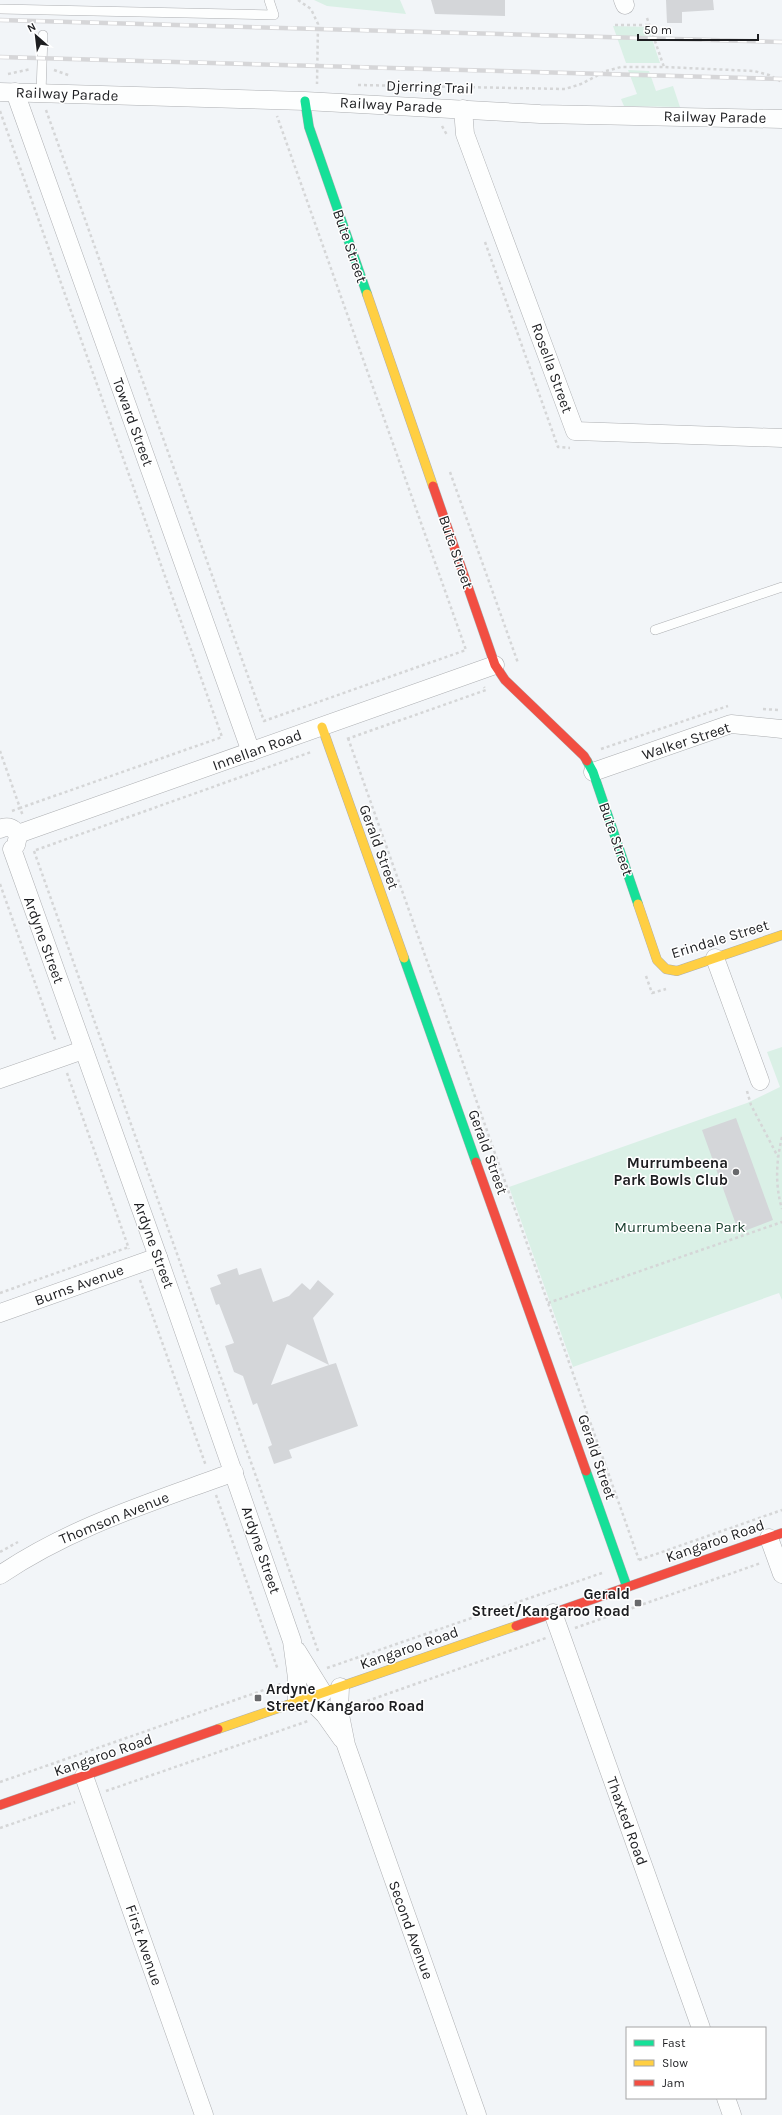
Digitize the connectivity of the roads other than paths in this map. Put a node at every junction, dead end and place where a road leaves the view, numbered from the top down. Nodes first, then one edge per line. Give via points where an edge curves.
1 (270, 0) edge
2 (0, 9) edge
3 (43, 35) dead end
4 (6, 87) edge
5 (307, 92) junction
6 (41, 93) junction
7 (463, 109) junction
8 (782, 119) edge
9 (782, 438) edge
10 (782, 587) edge
11 (655, 630) dead end
12 (495, 665) junction
13 (322, 727) junction
14 (782, 729) edge
15 (251, 752) junction
16 (593, 772) junction
17 (5, 834) edge
18 (782, 934) edge
19 (715, 958) junction
20 (666, 969) joint
21 (83, 1050) junction
22 (0, 1079) edge
23 (760, 1081) road end
24 (158, 1257) junction
25 (0, 1313) edge
26 (234, 1472) junction
27 (775, 1535) edge
28 (779, 1566) edge
29 (0, 1576) edge
30 (627, 1587) junction
31 (553, 1613) junction
32 (292, 1641) junction
33 (317, 1695) junction
34 (332, 1713) junction
35 (84, 1776) junction
36 (0, 1806) edge
37 (700, 2027) edge
38 (726, 2099) edge
39 (204, 2115) edge
40 (477, 2115) edge
41 (732, 2115) edge

1 - 2 lane via 274,15
3 - 6 lane
4 - 6 street, Railway Parade
4 - 15 street, Toward Street
5 - 6 street, Railway Parade
5 - 7 street, Railway Parade
5 - 12 street, Bute Street via 309,127
7 - 8 street, Railway Parade via 540,114
7 - 9 street, Rosella Street via 465,134 575,431
10 - 11 lane
12 - 13 street, Innellan Road
12 - 16 street, Bute Street via 505,680 584,756
13 - 15 street, Innellan Road
13 - 30 street, Gerald Street
14 - 16 street, Walker Street via 730,724
15 - 17 street, Innellan Road
16 - 20 street, Bute Street via 657,960
17 - 21 street, Ardyne Street
18 - 19 street, Erindale Street
19 - 20 street, Erindale Street via 677,970
19 - 23 street
21 - 22 street
21 - 24 street, Ardyne Street
24 - 25 street, Burns Avenue
24 - 26 street, Ardyne Street
26 - 29 street, Thomson Avenue via 94,1523 35,1553
26 - 32 street, Ardyne Street
27 - 28 street
27 - 30 street, Kangaroo Road
30 - 31 street, Kangaroo Road
31 - 33 street, Kangaroo Road
31 - 37 street, Thaxted Road
32 - 33 street, Ardyne Street
32 - 33 street, Ardyne Street via 297,1678
33 - 34 street, Second Avenue
33 - 34 street
33 - 35 street, Kangaroo Road
34 - 40 street, Second Avenue via 346,1745
35 - 36 street, Kangaroo Road
35 - 39 street, First Avenue
38 - 41 street

